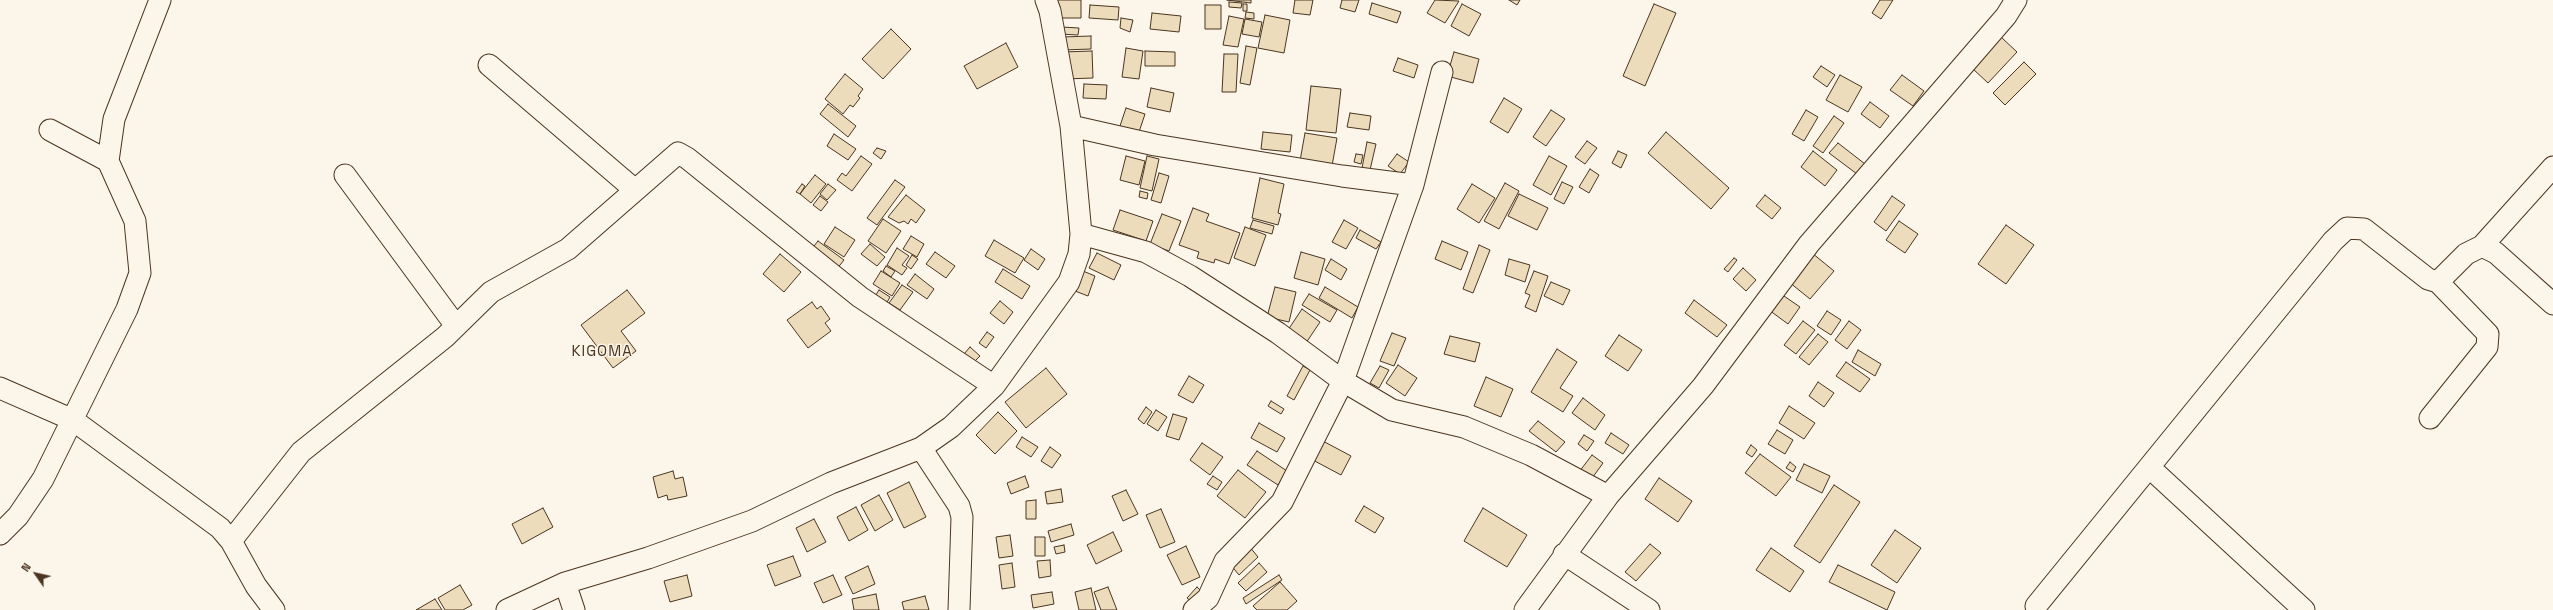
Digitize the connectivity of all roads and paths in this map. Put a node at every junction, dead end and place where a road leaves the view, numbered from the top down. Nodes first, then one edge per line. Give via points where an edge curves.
1 (160, 0) edge
2 (1046, 0) edge
3 (2016, 0) edge
4 (489, 65) dead end
5 (1442, 72) dead end
6 (1071, 126) junction
7 (50, 130) dead end
8 (108, 161) junction
9 (2553, 167) edge
10 (346, 175) dead end
11 (1412, 185) junction
12 (635, 190) junction
13 (1081, 234) junction
14 (2482, 246) junction
15 (2438, 282) junction
16 (2553, 304) edge
17 (456, 326) junction
18 (1342, 380) junction
19 (994, 386) junction
20 (0, 388) edge
21 (2430, 418) dead end
22 (73, 420) junction
23 (921, 448) junction
24 (2149, 468) junction
25 (1608, 496) junction
26 (0, 534) edge
27 (231, 541) junction
28 (1564, 554) junction
29 (565, 583) junction
30 (2037, 609) edge
31 (274, 610) edge
32 (506, 610) edge
33 (574, 610) edge
34 (959, 610) edge
35 (1194, 610) edge
36 (1525, 610) edge
37 (1650, 610) edge
38 (2304, 610) edge

1 - 8 street via 114,119
2 - 6 street
3 - 25 street via 2001,22 1809,244 1704,386
4 - 12 street
5 - 11 street
6 - 11 street via 1155,145
6 - 13 street
7 - 8 street
8 - 22 street via 135,221 140,274 127,309
9 - 14 street
10 - 17 street
11 - 18 street
12 - 17 street via 568,249 491,292
12 - 19 street via 674,155 682,154 860,297
13 - 18 street via 1146,252 1190,276 1278,333
13 - 19 street via 1079,254 1069,282
14 - 15 street via 2466,254
14 - 16 street via 2496,253
15 - 21 street via 2488,334 2487,347
15 - 24 street via 2428,279 2364,229 2347,228 2333,241
17 - 27 street via 301,452
18 - 25 street via 1392,410 1464,427 1531,455
18 - 35 street via 1282,502 1225,561 1208,598
19 - 23 street via 951,427
20 - 22 street
22 - 26 street via 43,479 18,516
22 - 27 street via 220,528
23 - 29 street via 831,483 752,521 648,558
23 - 34 street via 958,506 962,517
24 - 30 street
24 - 38 street
25 - 28 street
27 - 31 street via 256,586
28 - 36 street
28 - 37 street
29 - 32 street
29 - 33 street

